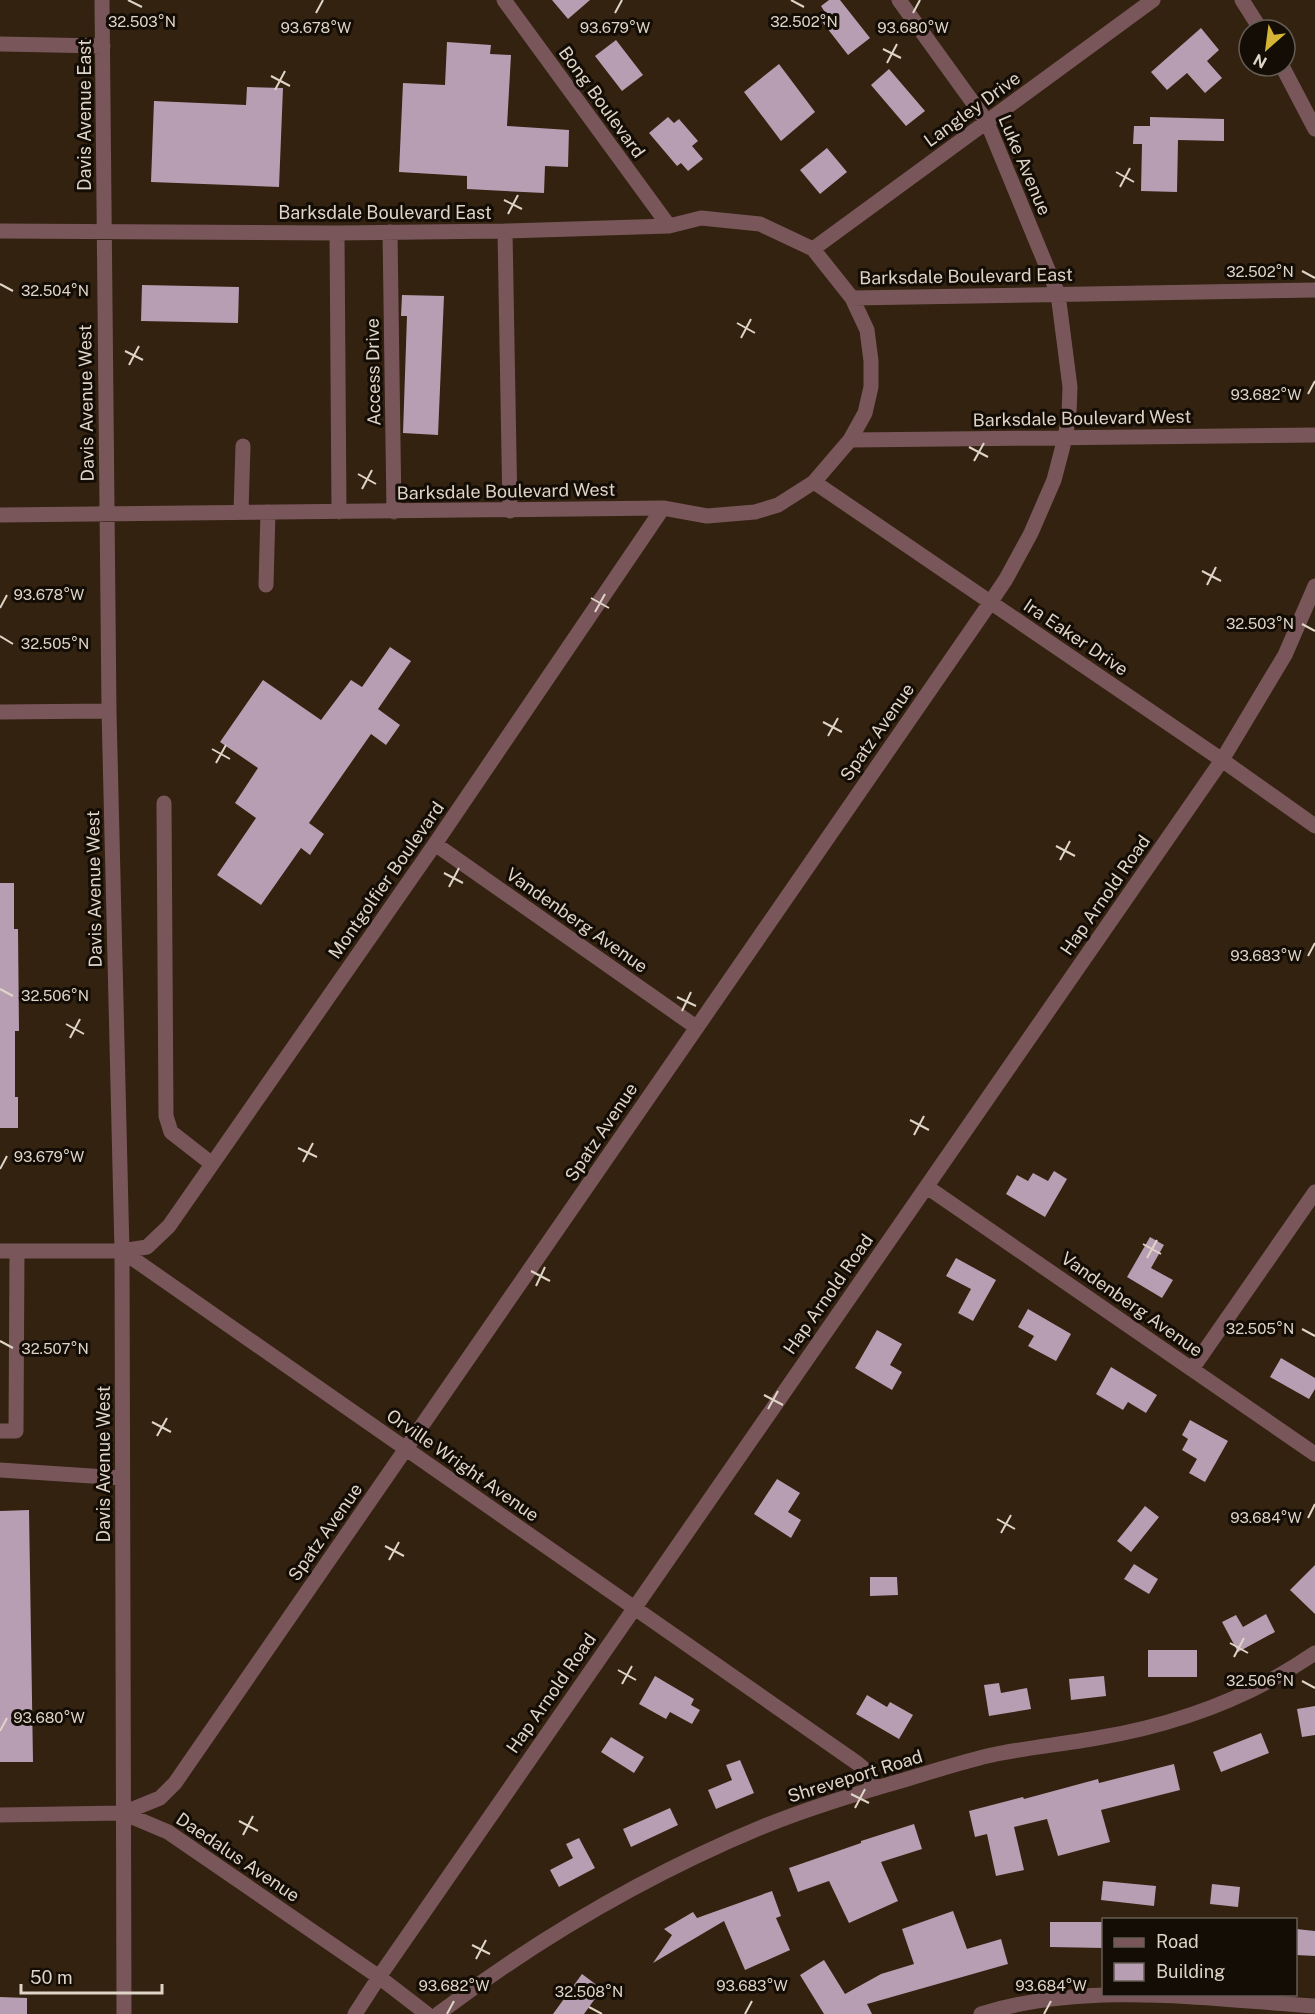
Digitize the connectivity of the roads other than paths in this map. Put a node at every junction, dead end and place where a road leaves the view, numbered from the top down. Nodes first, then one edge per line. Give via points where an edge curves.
1 (102, 0) edge
2 (504, 0) edge
3 (899, 0) edge
4 (1153, 0) edge
5 (1242, 0) edge
6 (1253, 18) edge
7 (0, 44) edge
8 (103, 46) junction
9 (1288, 78) edge
10 (987, 122) junction
11 (1315, 129) edge
12 (669, 226) junction
13 (0, 231) edge
14 (104, 231) junction
15 (505, 231) junction
16 (390, 232) junction
17 (337, 233) junction
18 (813, 249) junction
19 (1315, 290) edge
20 (1058, 294) junction
21 (852, 298) junction
22 (1315, 435) edge
23 (1065, 438) junction
24 (847, 444) junction
25 (243, 446) dead end
26 (814, 482) junction
27 (663, 508) junction
28 (510, 511) junction
29 (241, 512) junction
30 (268, 512) junction
31 (339, 512) junction
32 (394, 512) junction
33 (107, 514) junction
34 (0, 515) edge
35 (266, 585) dead end
36 (1315, 586) edge
37 (990, 603) junction
38 (109, 711) junction
39 (0, 712) edge
40 (1222, 760) junction
41 (164, 803) dead end
42 (1315, 826) edge
43 (435, 844) junction
44 (696, 1027) junction
45 (212, 1164) junction
46 (927, 1186) junction
47 (1315, 1192) edge
48 (0, 1251) edge
49 (17, 1251) junction
50 (122, 1251) junction
51 (1192, 1369) junction
52 (0, 1431) edge
53 (406, 1450) junction
54 (1315, 1454) edge
55 (0, 1470) edge
56 (122, 1478) junction
57 (633, 1608) junction
58 (1315, 1653) edge
59 (874, 1789) junction
60 (123, 1813) junction
61 (0, 1815) edge
62 (379, 1977) junction
63 (1110, 1996) edge
64 (1141, 1996) edge
65 (1315, 2006) edge
66 (124, 2014) edge
67 (355, 2014) edge
68 (427, 2014) edge
69 (438, 2014) edge
70 (981, 2014) edge

1 - 8 street, Davis Avenue East
2 - 12 street, Bong Boulevard
3 - 10 street, Luke Avenue
4 - 10 street, Langley Drive
5 - 6 street
7 - 8 street
8 - 14 street, Davis Avenue East
9 - 11 street
10 - 18 street, Langley Drive
10 - 20 street, Luke Avenue
12 - 15 street, Barksdale Boulevard East
12 - 18 street, Barksdale Boulevard East via 701,218 760,224
13 - 14 street, Barksdale Boulevard East
14 - 17 street, Barksdale Boulevard East
14 - 33 street, Davis Avenue West
15 - 16 street, Barksdale Boulevard East
15 - 28 street
16 - 17 street, Barksdale Boulevard East
16 - 32 street, Access Drive
17 - 31 street, Access Drive
18 - 21 street, Barksdale Boulevard East
19 - 20 street, Barksdale Boulevard East
20 - 21 street, Barksdale Boulevard East
20 - 23 street via 1070,387
21 - 24 street via 867,330 871,387 865,413
22 - 23 street, Barksdale Boulevard West
23 - 24 street, Barksdale Boulevard West
23 - 37 street, Spatz Avenue via 1054,480 1031,533
24 - 26 street, Barksdale Boulevard West
25 - 29 street
26 - 27 street, Barksdale Boulevard West via 778,505 755,512 707,516
26 - 37 street, Ira Eaker Drive
27 - 28 street, Barksdale Boulevard West
27 - 43 street, Montgolfier Boulevard
28 - 32 street, Barksdale Boulevard West
29 - 30 street, Barksdale Boulevard West
29 - 33 street, Barksdale Boulevard West
30 - 31 street, Barksdale Boulevard West
30 - 35 street
31 - 32 street, Barksdale Boulevard West
33 - 34 street, Barksdale Boulevard West
33 - 38 street, Davis Avenue West
36 - 40 street, Hap Arnold Road via 1285,655
37 - 40 street, Ira Eaker Drive
37 - 44 street, Spatz Avenue
38 - 39 street
38 - 50 street, Davis Avenue West
40 - 42 street, Ira Eaker Drive
40 - 46 street, Hap Arnold Road
41 - 45 street via 166,1116 171,1132
43 - 44 street, Vandenberg Avenue
43 - 45 street, Montgolfier Boulevard
44 - 53 street, Spatz Avenue
45 - 50 street, Montgolfier Boulevard via 169,1226 147,1247
46 - 51 street, Vandenberg Avenue
46 - 57 street, Hap Arnold Road
47 - 51 street
48 - 49 street
49 - 50 street
49 - 52 street via 16,1431
50 - 53 street, Orville Wright Avenue
50 - 56 street, Davis Avenue West
51 - 54 street, Vandenberg Avenue
53 - 57 street, Orville Wright Avenue
53 - 60 street, Spatz Avenue via 175,1783 160,1798
55 - 56 street
56 - 60 street, Davis Avenue West
57 - 59 street, Orville Wright Avenue via 857,1763 868,1772
57 - 62 street, Hap Arnold Road
58 - 59 street, Shreveport Road via 1210,1710 1121,1733 985,1757
59 - 69 street, Shreveport Road via 768,1825 638,1885 485,1978
60 - 61 street, Daedalus Avenue
60 - 62 street, Daedalus Avenue via 168,1832
60 - 66 street, Davis Avenue West
62 - 67 street, Hap Arnold Road
62 - 68 street, Daedalus Avenue
63 - 70 street via 1028,2002
64 - 65 street

